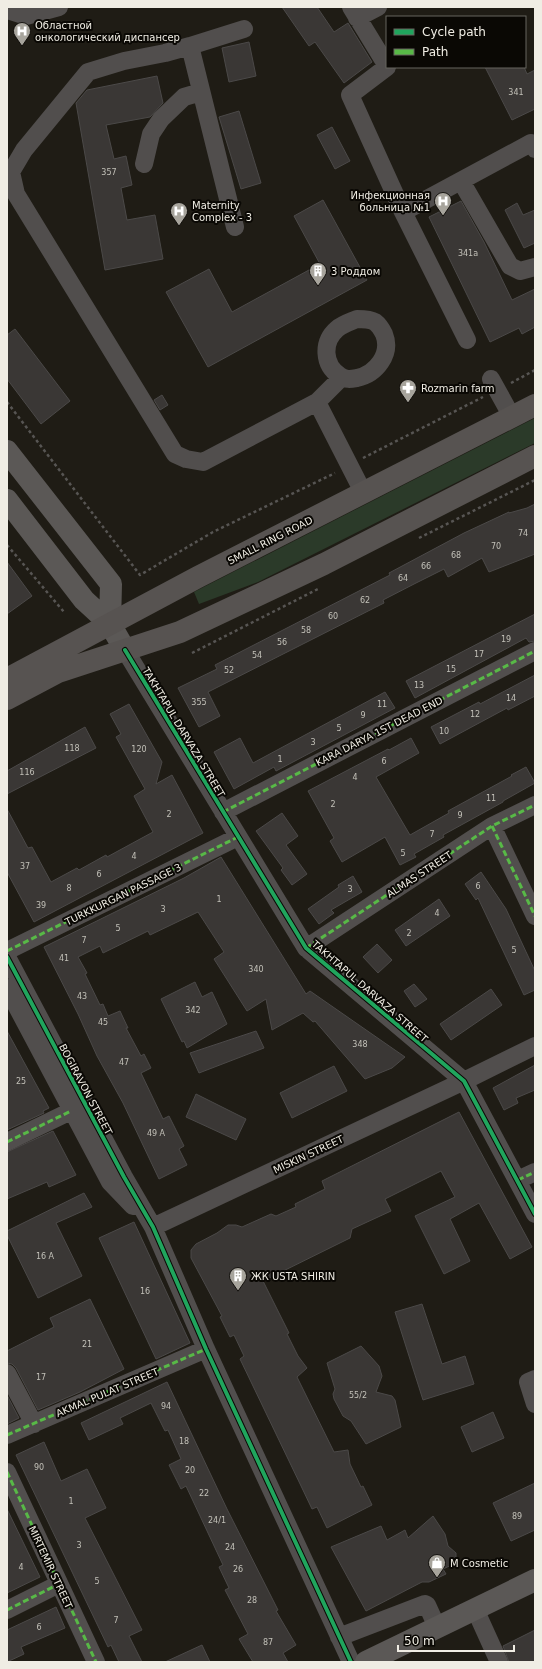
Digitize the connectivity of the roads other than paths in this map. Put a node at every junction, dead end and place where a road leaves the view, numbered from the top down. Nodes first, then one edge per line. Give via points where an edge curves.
1 (59, 7) edge
2 (378, 7) edge
3 (7, 10) edge
4 (354, 13) edge
5 (244, 29) dead end
6 (190, 46) junction
7 (386, 65) edge
8 (386, 68) edge
9 (201, 92) junction
10 (535, 149) edge
11 (144, 164) dead end
12 (461, 181) junction
13 (403, 212) junction
14 (235, 227) dead end
15 (535, 267) edge
16 (467, 340) dead end
17 (342, 378) dead end
18 (494, 384) road end
19 (318, 402) junction
20 (535, 405) edge
21 (512, 417) junction
22 (7, 451) edge
23 (535, 456) edge
24 (363, 492) junction
25 (7, 500) edge
26 (110, 624) junction
27 (126, 650) junction
28 (535, 651) edge
29 (7, 678) edge
30 (7, 699) edge
31 (535, 805) edge
32 (223, 812) junction
33 (492, 826) junction
34 (238, 837) junction
35 (535, 916) edge
36 (306, 948) junction
37 (7, 951) edge
38 (7, 957) edge
39 (7, 988) edge
40 (535, 1046) edge
41 (464, 1082) junction
42 (71, 1111) junction
43 (7, 1142) edge
44 (535, 1172) edge
45 (518, 1180) junction
46 (535, 1214) edge
47 (153, 1227) junction
48 (206, 1349) junction
49 (7, 1373) edge
50 (535, 1379) edge
51 (535, 1404) edge
52 (34, 1424) junction
53 (7, 1435) edge
54 (7, 1472) edge
55 (535, 1580) edge
56 (59, 1584) junction
57 (475, 1609) junction
58 (7, 1610) edge
59 (437, 1627) junction
60 (339, 1637) junction
61 (96, 1662) edge
62 (351, 1662) edge
63 (366, 1662) edge
64 (498, 1662) edge

1 - 3 street via 26,16
2 - 4 street
4 - 7 street
5 - 6 street
6 - 9 street
6 - 19 street via 124,60 88,72 24,150 11,172 16,194 175,454 203,462
8 - 13 street via 350,96
9 - 11 street via 184,98 161,119 151,134
9 - 14 street
10 - 12 street via 531,143
12 - 13 street
12 - 15 street via 510,266 520,271
13 - 16 street
17 - 19 street
18 - 21 street
19 - 24 street
20 - 21 highway, SMALL RING ROAD
21 - 24 highway, SMALL RING ROAD
22 - 26 main road via 111,584
23 - 27 highway via 324,564 202,622
24 - 26 highway, SMALL RING ROAD
25 - 26 main road, TAKHTAPUL DARVAZA STREET via 84,600
26 - 27 main road, TAKHTAPUL DARVAZA STREET
26 - 29 highway, SMALL RING ROAD
27 - 30 highway via 58,672
27 - 32 street, TAKHTAPUL DARVAZA STREET
28 - 32 street, KАRA DARYA 1ST DEAD END
31 - 33 street, ALMAS STREET
32 - 34 street, TAKHTAPUL DARVAZA STREET
33 - 35 street
33 - 36 street, ALMAS STREET
34 - 36 street, TAKHTAPUL DARVAZA STREET
34 - 37 street, TURKKURGAN PASSAGE 3
36 - 41 street, TAKHTAPUL DARVAZA STREET
38 - 47 street, BOGIRAVON STREET
39 - 42 street
40 - 41 street
41 - 45 street, TAKHTAPUL DARVAZA STREET
41 - 47 street, MISKIN STREET
42 - 43 street
42 - 47 street via 110,1182
44 - 45 street
45 - 46 street, TAKHTAPUL DARVAZA STREET
47 - 48 street
48 - 52 street, AKMAL PULAT STREET
48 - 60 street
49 - 52 street
50 - 51 street via 528,1382
52 - 53 street, AKMAL PULAT STREET
54 - 56 street, MIRTEMIR STREET
55 - 57 main road
56 - 58 street
56 - 61 street, MIRTEMIR STREET
57 - 59 main road
57 - 64 street
59 - 60 street via 425,1604
59 - 63 main road
60 - 62 street

